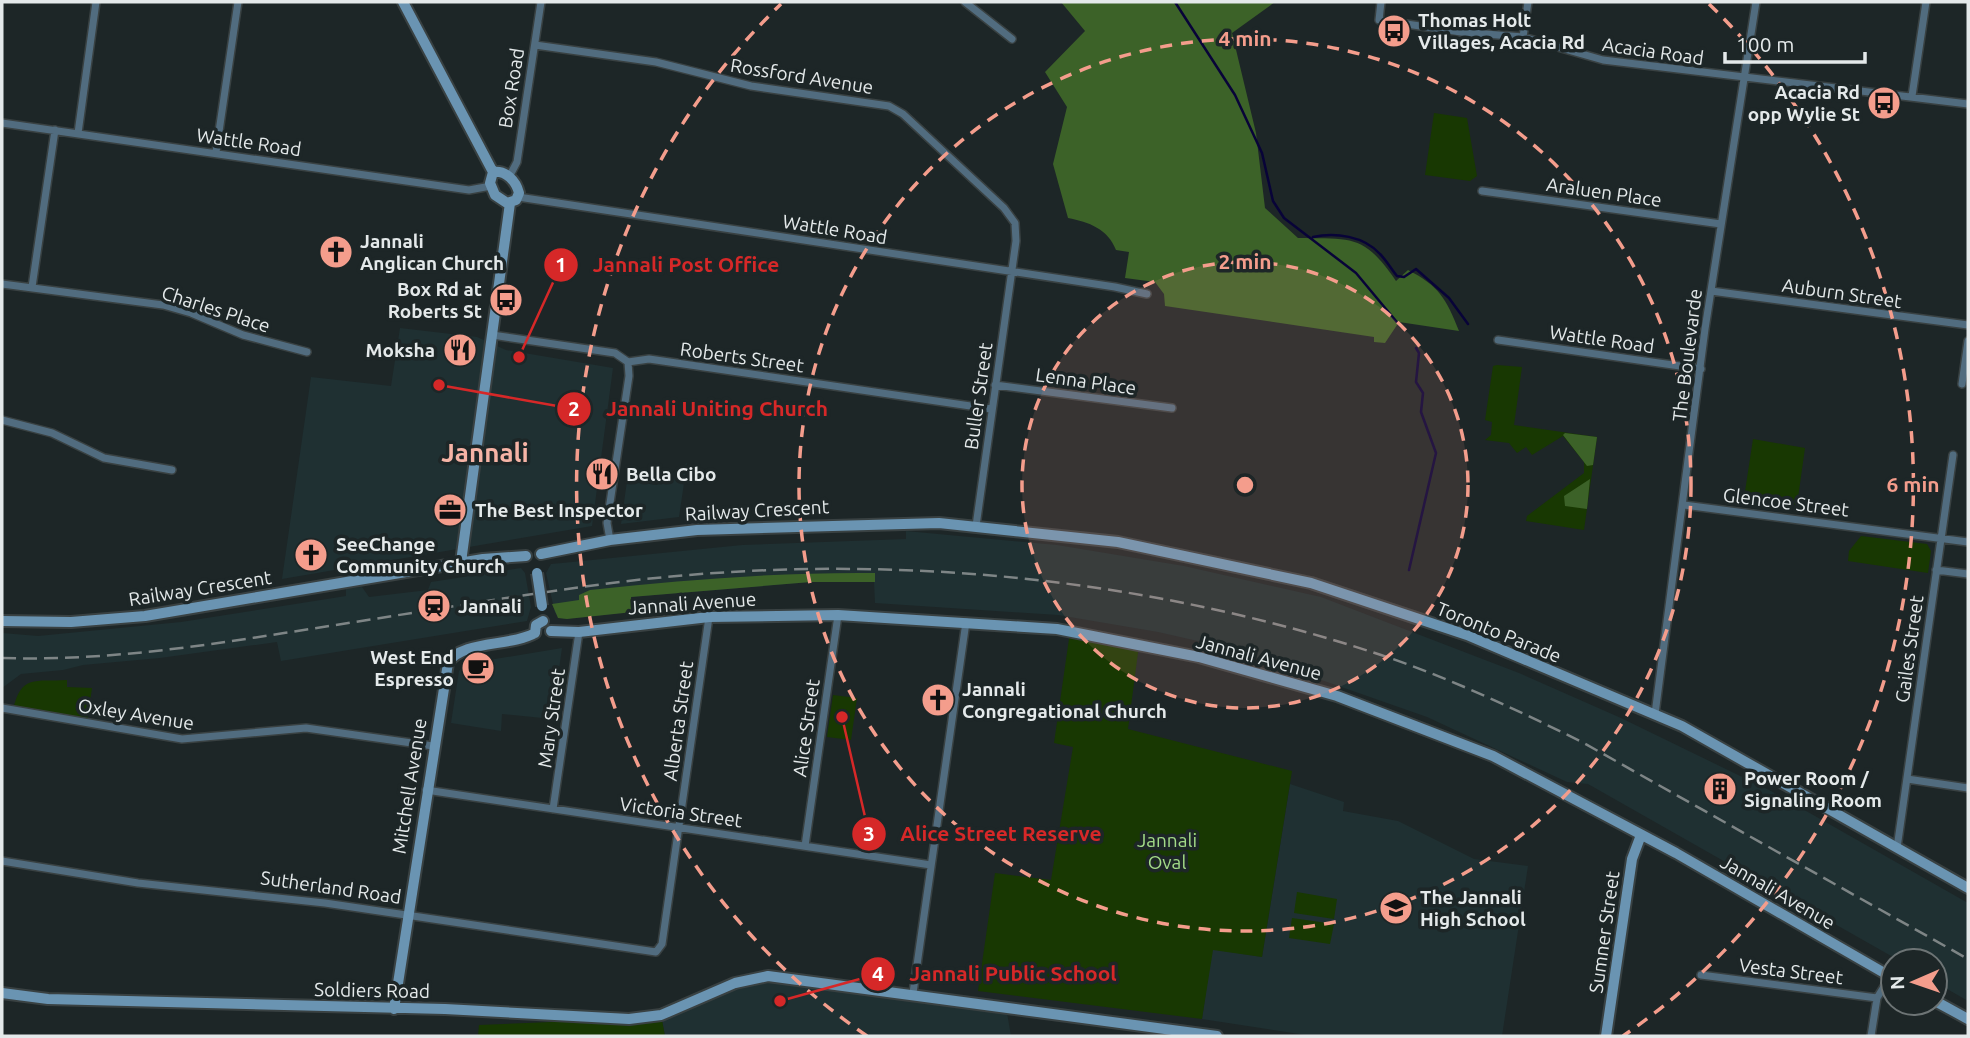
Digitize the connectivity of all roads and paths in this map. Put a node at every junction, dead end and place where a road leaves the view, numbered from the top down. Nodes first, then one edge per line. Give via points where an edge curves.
1 (96, 2) edge
2 (238, 2) edge
3 (403, 2) edge
4 (541, 2) edge
5 (965, 2) edge
6 (1381, 2) edge
7 (1528, 2) edge
8 (1756, 2) edge
9 (1926, 2) edge
10 (1522, 37) junction
11 (1012, 39) dead end
12 (535, 45) junction
13 (1743, 77) junction
14 (1912, 96) junction
15 (1968, 104) edge
16 (2, 123) edge
17 (55, 130) junction
18 (78, 133) junction
19 (216, 152) junction
20 (493, 172) junction
21 (509, 177) junction
22 (491, 187) junction
23 (1482, 191) dead end
24 (514, 200) junction
25 (1721, 224) junction
26 (1011, 271) junction
27 (2, 284) edge
28 (32, 287) junction
29 (1712, 291) junction
30 (1147, 295) dead end
31 (1968, 325) edge
32 (492, 335) junction
33 (1498, 340) dead end
34 (1968, 341) edge
35 (307, 352) dead end
36 (628, 362) junction
37 (1701, 369) junction
38 (1962, 384) dead end
39 (995, 385) junction
40 (1172, 408) dead end
41 (991, 409) junction
42 (2, 420) edge
43 (1954, 454) dead end
44 (172, 470) dead end
45 (1684, 505) junction
46 (976, 526) junction
47 (1941, 538) junction
48 (610, 540) junction
49 (1968, 542) edge
50 (461, 562) junction
51 (538, 564) junction
52 (1936, 570) junction
53 (1968, 574) edge
54 (838, 615) junction
55 (709, 617) junction
56 (2, 621) edge
57 (543, 621) junction
58 (965, 622) junction
59 (551, 631) junction
60 (579, 632) junction
61 (535, 633) junction
62 (2, 708) edge
63 (1655, 714) junction
64 (433, 746) junction
65 (1906, 779) junction
66 (1968, 788) edge
67 (426, 790) junction
68 (553, 810) junction
69 (679, 828) junction
70 (1641, 835) junction
71 (805, 846) junction
72 (1897, 848) junction
73 (2, 861) edge
74 (931, 865) junction
75 (1968, 888) edge
76 (408, 915) junction
77 (656, 952) joint
78 (1879, 971) edge
79 (1701, 975) dead end
80 (2, 993) edge
81 (914, 993) junction
82 (1879, 995) edge
83 (1877, 998) junction
84 (394, 1009) junction
85 (1949, 1009) edge
86 (1968, 1019) edge
87 (1161, 1032) edge
88 (1217, 1036) edge
89 (1606, 1036) edge
90 (1871, 1036) edge

1 - 18 street
2 - 19 street
3 - 20 street
4 - 12 street, Box Road
5 - 11 street
6 - 10 street, Acacia Road via 1379,20
7 - 10 street
8 - 13 street, The Boulevarde
9 - 14 street
10 - 13 street, Acacia Road via 1595,59
12 - 21 street, Box Road via 517,162
12 - 26 street, Rossford Avenue via 656,62 741,84 889,106 1010,215 1016,232
13 - 14 street, Acacia Road
13 - 25 street, The Boulevarde
14 - 15 street, Acacia Road
16 - 17 street, Wattle Road
17 - 18 street, Wattle Road
17 - 28 street
18 - 19 street, Wattle Road
19 - 22 street, Wattle Road via 469,190
20 - 21 street
20 - 22 street
21 - 24 street via 518,189
22 - 24 street via 499,198
23 - 25 street, Araluen Place
24 - 26 street, Wattle Road
24 - 32 street
25 - 29 street, The Boulevarde
26 - 30 street, Wattle Road
26 - 39 street, Buller Street
27 - 28 street, Charles Place
28 - 35 street, Charles Place via 163,306
29 - 31 street, Auburn Street
29 - 37 street, The Boulevarde
32 - 36 street, Roberts Street via 615,353
32 - 50 street
33 - 37 street, Wattle Road
34 - 38 street
36 - 41 street, Roberts Street via 649,359
36 - 48 street via 607,523
37 - 45 street, The Boulevarde
39 - 40 street, Lenna Place
39 - 41 street, Buller Street
41 - 46 street, Buller Street
42 - 44 street via 52,433 104,458
43 - 47 street, Gailes Street
45 - 47 street, Glencoe Street
45 - 63 street, The Boulevarde
46 - 48 street, Railway Crescent via 757,526
46 - 63 street, Toronto Parade via 1118,542 1311,583 1467,635
47 - 49 street, Glencoe Street
47 - 52 street, Gailes Street
48 - 51 street, Railway Crescent
50 - 51 street, Railway Crescent via 526,556 534,548
50 - 56 street, Railway Crescent via 145,616
51 - 57 street, bridge
52 - 53 street
52 - 65 street, Gailes Street
54 - 55 street, Jannali Avenue
54 - 58 street, Jannali Avenue
54 - 71 street, Alice Street
55 - 60 street, Jannali Avenue
55 - 69 street, Alberta Street
57 - 59 street
57 - 61 street via 536,625
58 - 70 street, Jannali Avenue via 1057,629 1139,645 1337,696 1493,756
58 - 74 street
59 - 60 street, Jannali Avenue
59 - 61 street via 544,638
60 - 68 street, Mary Street
61 - 64 street, Mitchell Avenue via 453,655 445,674
62 - 64 street, Oxley Avenue via 181,739 306,728
63 - 72 street, Toronto Parade
64 - 67 street, Mitchell Avenue
65 - 66 street
65 - 72 street, Gailes Street
67 - 68 street, Victoria Street
67 - 76 street, Mitchell Avenue
68 - 69 street, Victoria Street
69 - 71 street, Victoria Street
69 - 77 street, Alberta Street via 662,944
70 - 78 street, Jannali Avenue
70 - 89 street, Sumner Street via 1632,859
71 - 74 street, Victoria Street
72 - 75 street, Toronto Parade
73 - 76 street, Sutherland Road via 138,883
74 - 81 street
76 - 77 street, Sutherland Road
76 - 84 street, Mitchell Avenue
79 - 83 street, Vesta Street
80 - 84 street, Soldiers Road via 48,999
81 - 84 street, Soldiers Road via 768,976 735,983 661,1015 629,1019
81 - 87 street
82 - 83 street
83 - 90 street
85 - 86 street
87 - 88 street

